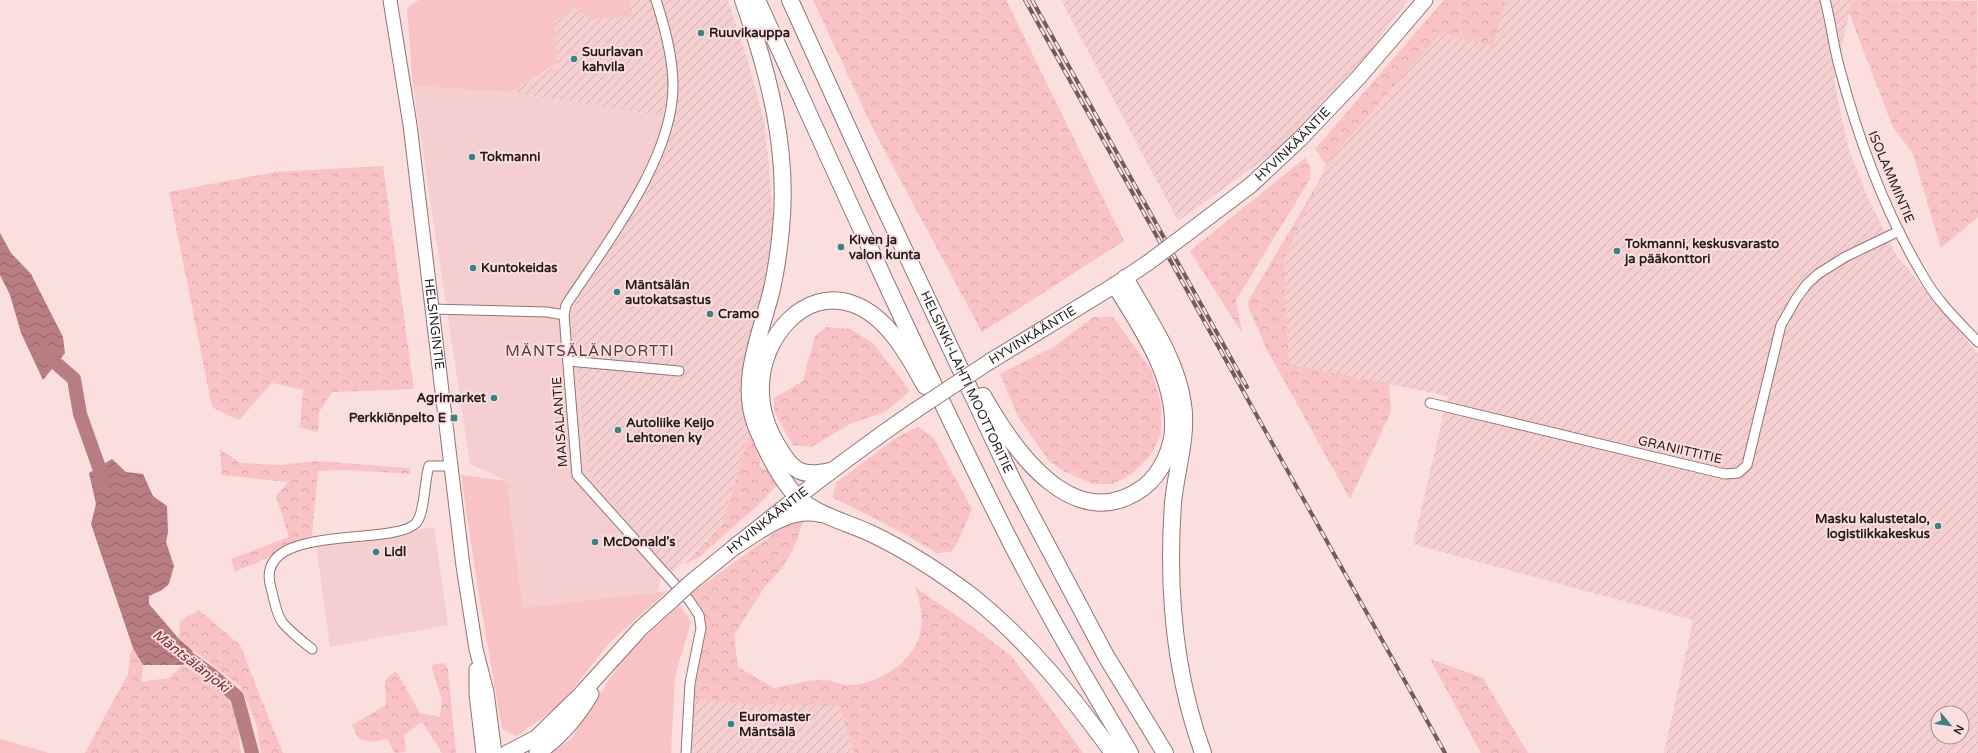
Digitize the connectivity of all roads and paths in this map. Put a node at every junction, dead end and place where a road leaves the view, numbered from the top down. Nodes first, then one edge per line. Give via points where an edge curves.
1 (390, 0) edge
2 (656, 0) edge
3 (743, 0) edge
4 (757, 0) edge
5 (790, 0) edge
6 (1425, 0) edge
7 (1825, 0) edge
8 (1899, 231) junction
9 (900, 240) junction
10 (1120, 282) junction
11 (431, 309) junction
12 (564, 315) junction
13 (1978, 342) edge
14 (568, 362) junction
15 (679, 371) dead end
16 (1430, 403) dead end
17 (450, 466) junction
18 (830, 471) junction
19 (797, 496) junction
20 (833, 517) junction
21 (998, 517) junction
22 (737, 545) junction
23 (312, 649) dead end
24 (476, 649) junction
25 (620, 650) junction
26 (483, 753) edge
27 (495, 753) edge
28 (507, 753) edge
29 (537, 753) edge
30 (686, 753) edge
31 (1113, 753) edge
32 (1130, 753) edge
33 (1165, 753) edge
34 (1203, 753) edge

1 - 11 main road, HELSINGINTIE via 410,125
2 - 12 street, MAISALANTIE via 664,26 673,87 666,131 643,184 566,305
3 - 19 highway via 766,71 780,139 783,171 777,265 753,365 750,396 755,424 785,481
4 - 21 highway via 896,303
5 - 9 highway, HELSINKI-LAHTI MOOTTORITIE
6 - 10 highway, HYVINKÄÄNTIE, bridge via 1359,78 1251,185
7 - 8 street, ISOLAMMINTIE via 1838,64 1853,117
8 - 13 street, ISOLAMMINTIE via 1922,275 1944,305
8 - 16 street, GRANIITTITIE via 1845,257 1818,274 1796,299 1781,325 1747,465 1738,473 1724,474
9 - 10 highway via 980,392 1010,440 1039,474 1056,488 1085,501 1120,500 1147,484 1159,470 1168,453 1172,435 1169,391
9 - 33 highway, HELSINKI-LAHTI MOOTTORITIE via 973,398 1038,529 1106,656
10 - 18 highway, HYVINKÄÄNTIE, bridge via 989,362
10 - 34 highway via 1164,348 1178,383 1183,404 1184,423 1173,501 1171,568 1177,645 1185,692
11 - 12 street via 547,312
11 - 17 main road, HELSINGINTIE
12 - 14 street, MAISALANTIE
14 - 15 street
14 - 30 street, MAISALANTIE via 577,475 689,600 699,615 701,628 690,683
17 - 23 street via 429,466 420,519 414,526 382,533 306,542 279,556 272,564 268,579 282,622
17 - 24 main road, HELSINGINTIE
18 - 19 highway, HYVINKÄÄNTIE
18 - 21 highway via 815,474 799,472 783,456 766,420 761,384 767,354 782,327 791,317 810,305 838,300 865,310 887,328 899,344
19 - 20 highway via 813,508
19 - 22 highway, HYVINKÄÄNTIE
20 - 22 highway via 815,512 793,514 778,520
20 - 31 highway via 898,547 928,565 974,599 1050,670
21 - 32 highway via 1082,672
22 - 25 highway, HYVINKÄÄNTIE, bridge via 689,584
24 - 26 main road, HELSINGINTIE via 476,694
24 - 27 main road, HELSINGINTIE via 487,692
25 - 28 highway, HYVINKÄÄNTIE via 581,694 536,738
25 - 29 highway, HYVINKÄÄNTIE via 570,723

